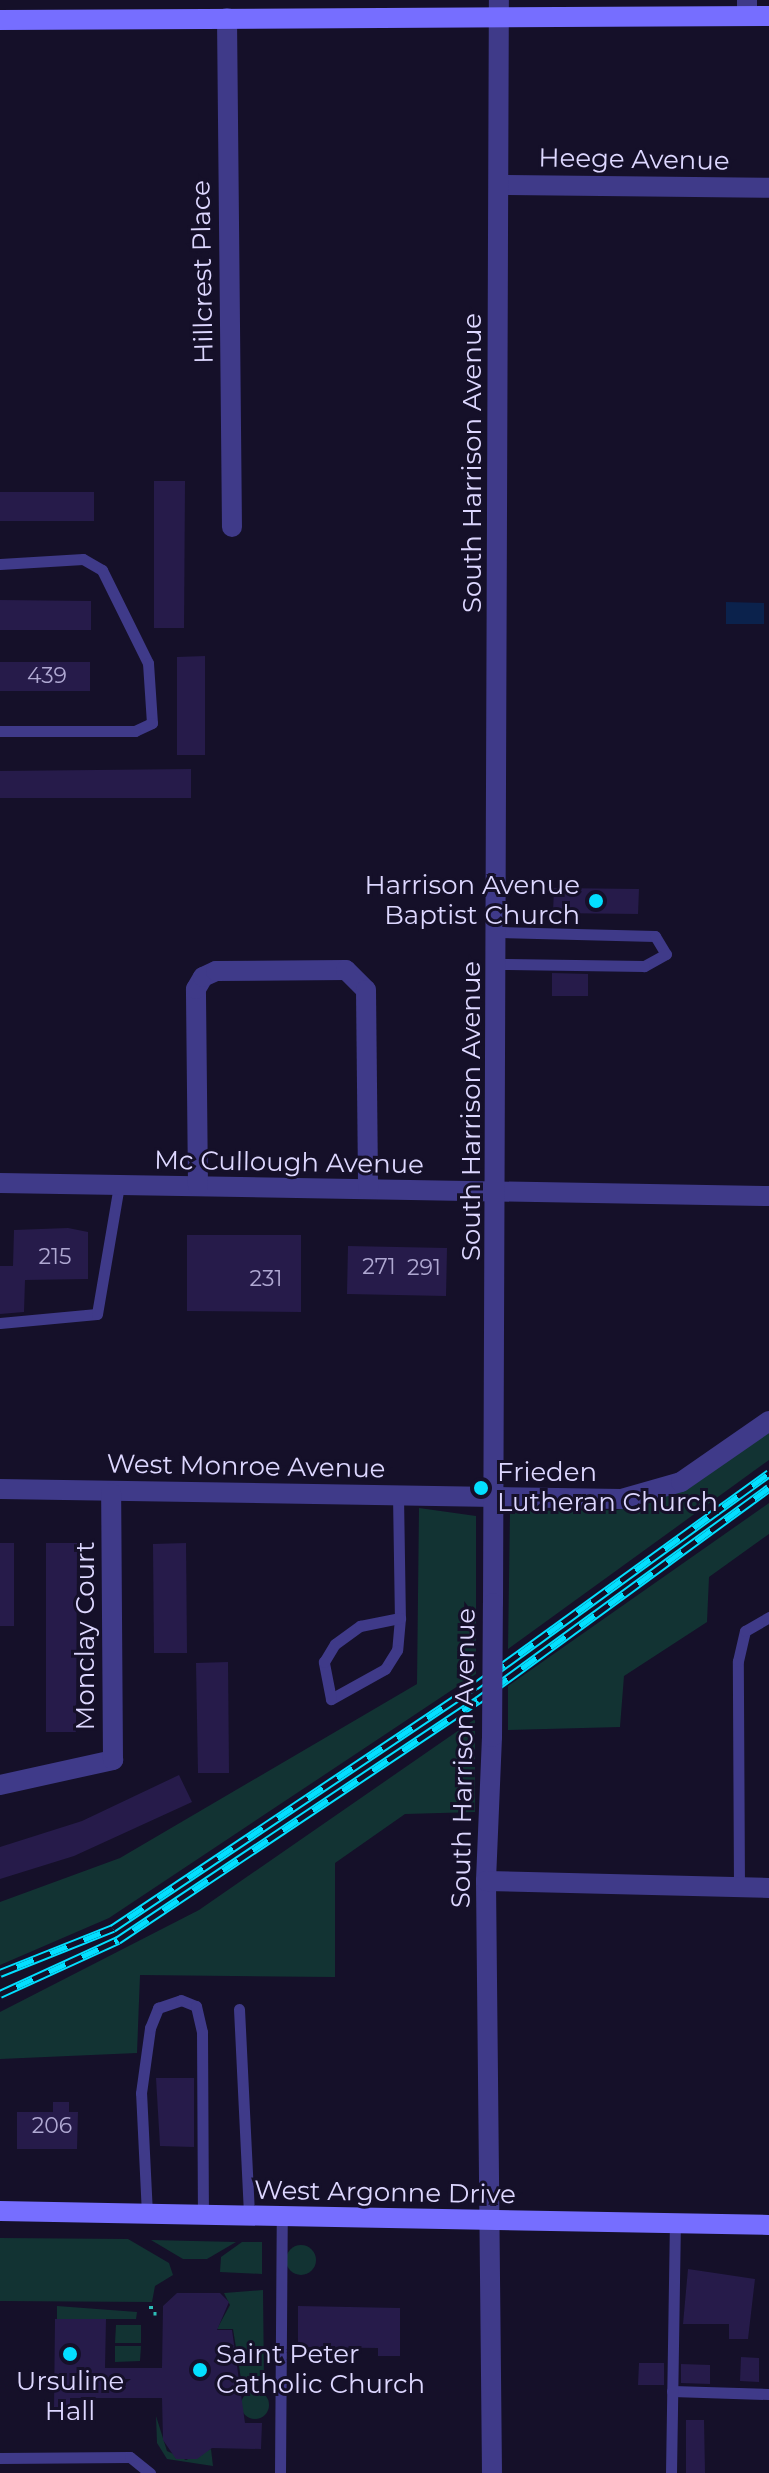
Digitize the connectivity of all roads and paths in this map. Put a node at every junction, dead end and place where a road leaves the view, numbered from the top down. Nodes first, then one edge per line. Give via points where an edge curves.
1 (499, 8) edge
2 (747, 8) edge
3 (769, 16) edge
4 (227, 18) junction
5 (0, 20) edge
6 (499, 185) junction
7 (769, 188) edge
8 (232, 527) dead end
9 (0, 564) edge
10 (0, 731) edge
11 (498, 932) junction
12 (498, 964) junction
13 (0, 1183) edge
14 (119, 1185) junction
15 (198, 1186) junction
16 (368, 1189) junction
17 (498, 1194) junction
18 (769, 1196) edge
19 (0, 1323) edge
20 (769, 1421) edge
21 (0, 1489) edge
22 (111, 1493) junction
23 (398, 1495) junction
24 (492, 1496) junction
25 (769, 1617) edge
26 (400, 1618) junction
27 (0, 1785) edge
28 (486, 1881) junction
29 (739, 1887) junction
30 (769, 1888) edge
31 (239, 2009) dead end
32 (0, 2211) edge
33 (147, 2214) junction
34 (203, 2215) junction
35 (249, 2216) junction
36 (282, 2217) junction
37 (492, 2221) junction
38 (675, 2224) junction
39 (769, 2225) edge
40 (149, 2307) dead end
41 (155, 2310) dead end
42 (672, 2391) junction
43 (769, 2394) edge
44 (0, 2458) edge
45 (150, 2473) edge
46 (280, 2473) edge
47 (492, 2473) edge
48 (671, 2473) edge

1 - 2 street
1 - 4 street
1 - 6 street, South Harrison Avenue
2 - 3 street
4 - 5 street
4 - 8 street, Hillcrest Place
6 - 7 street, Heege Avenue
6 - 11 street, South Harrison Avenue
9 - 10 lane via 83,559 102,570 148,663 152,723 135,731
11 - 12 street, South Harrison Avenue
11 - 12 lane via 655,936 666,954 644,966
12 - 17 street, South Harrison Avenue
13 - 14 street, Mc Cullough Avenue
14 - 15 street, Mc Cullough Avenue
14 - 19 lane via 97,1314
15 - 16 street, Mc Cullough Avenue
15 - 16 street via 196,989 203,977 216,971 346,970 366,990
16 - 17 street, Mc Cullough Avenue
17 - 18 street, Mc Cullough Avenue
17 - 24 street, South Harrison Avenue
20 - 24 street, West Monroe Avenue via 681,1482 621,1499
21 - 22 street, West Monroe Avenue
22 - 23 street, West Monroe Avenue
22 - 27 street, Monclay Court via 113,1760
23 - 24 street, West Monroe Avenue
23 - 26 lane
24 - 28 street, South Harrison Avenue, bridge
25 - 29 lane via 745,1631 738,1661
26 - 26 lane via 397,1650 385,1669 331,1699 324,1662 335,1644 360,1626
28 - 29 street
28 - 37 street, South Harrison Avenue
29 - 30 street
31 - 35 lane
32 - 33 street, West Argonne Drive
33 - 34 street, West Argonne Drive
33 - 34 lane via 141,2093 150,2028 158,2008 181,2000 196,2006 202,2032
34 - 35 street, West Argonne Drive
35 - 36 street, West Argonne Drive
36 - 37 street, West Argonne Drive
36 - 46 lane
37 - 38 street, West Argonne Drive
37 - 47 street, South Harrison Avenue
38 - 39 street, West Argonne Drive
38 - 42 lane
40 - 41 path
42 - 43 lane
42 - 48 lane
44 - 45 lane via 130,2457

